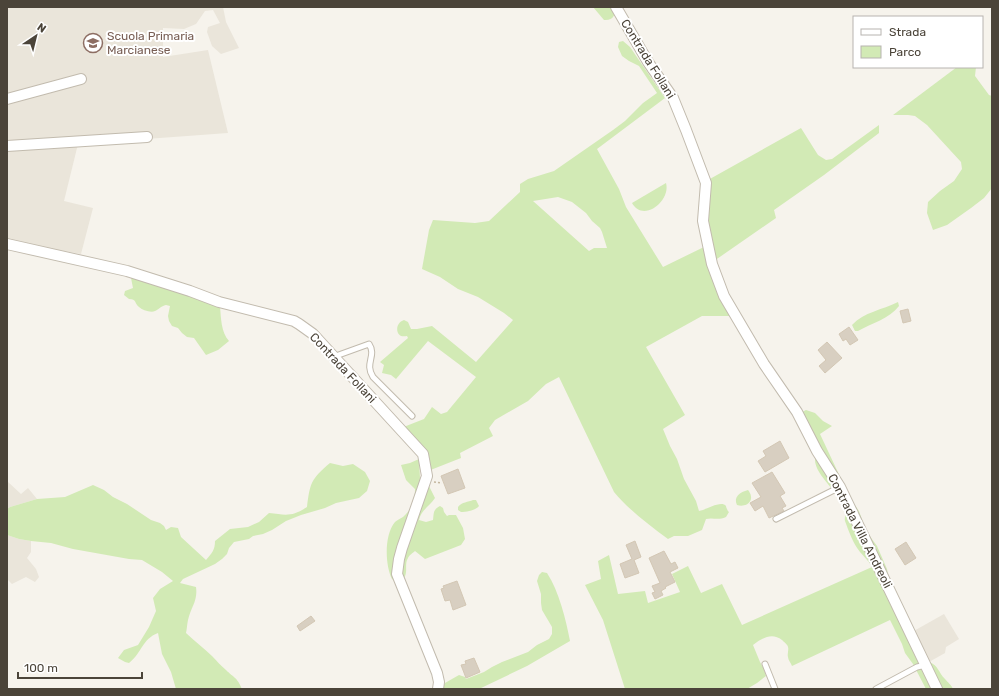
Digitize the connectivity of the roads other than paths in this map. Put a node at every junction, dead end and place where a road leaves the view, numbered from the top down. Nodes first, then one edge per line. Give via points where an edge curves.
1 (616, 7) edge
2 (81, 79) dead end
3 (7, 99) edge
4 (147, 137) dead end
5 (7, 146) edge
6 (7, 244) edge
7 (749, 338) joint
8 (334, 357) junction
9 (412, 416) dead end
10 (840, 487) junction
11 (776, 518) dead end
12 (765, 664) dead end
13 (926, 665) junction
14 (438, 689) edge
15 (775, 689) edge
16 (876, 689) edge
17 (937, 689) edge

1 - 7 street, Contrada Follani via 648,62 673,98 684,124 706,183 703,221 712,264 724,296
2 - 3 street
4 - 5 street
6 - 8 street, Contrada Follani via 127,271 219,302 294,321 313,334
7 - 10 street, Contrada Villa Andreoli via 797,412 816,451
8 - 9 lane via 369,344 372,351 370,372
8 - 14 street, Contrada Follani via 423,454 427,476 398,559 397,574 437,673
10 - 11 lane
10 - 13 street, Contrada Villa Andreoli
12 - 15 lane
13 - 16 lane via 917,667
13 - 17 street, Contrada Villa Andreoli

